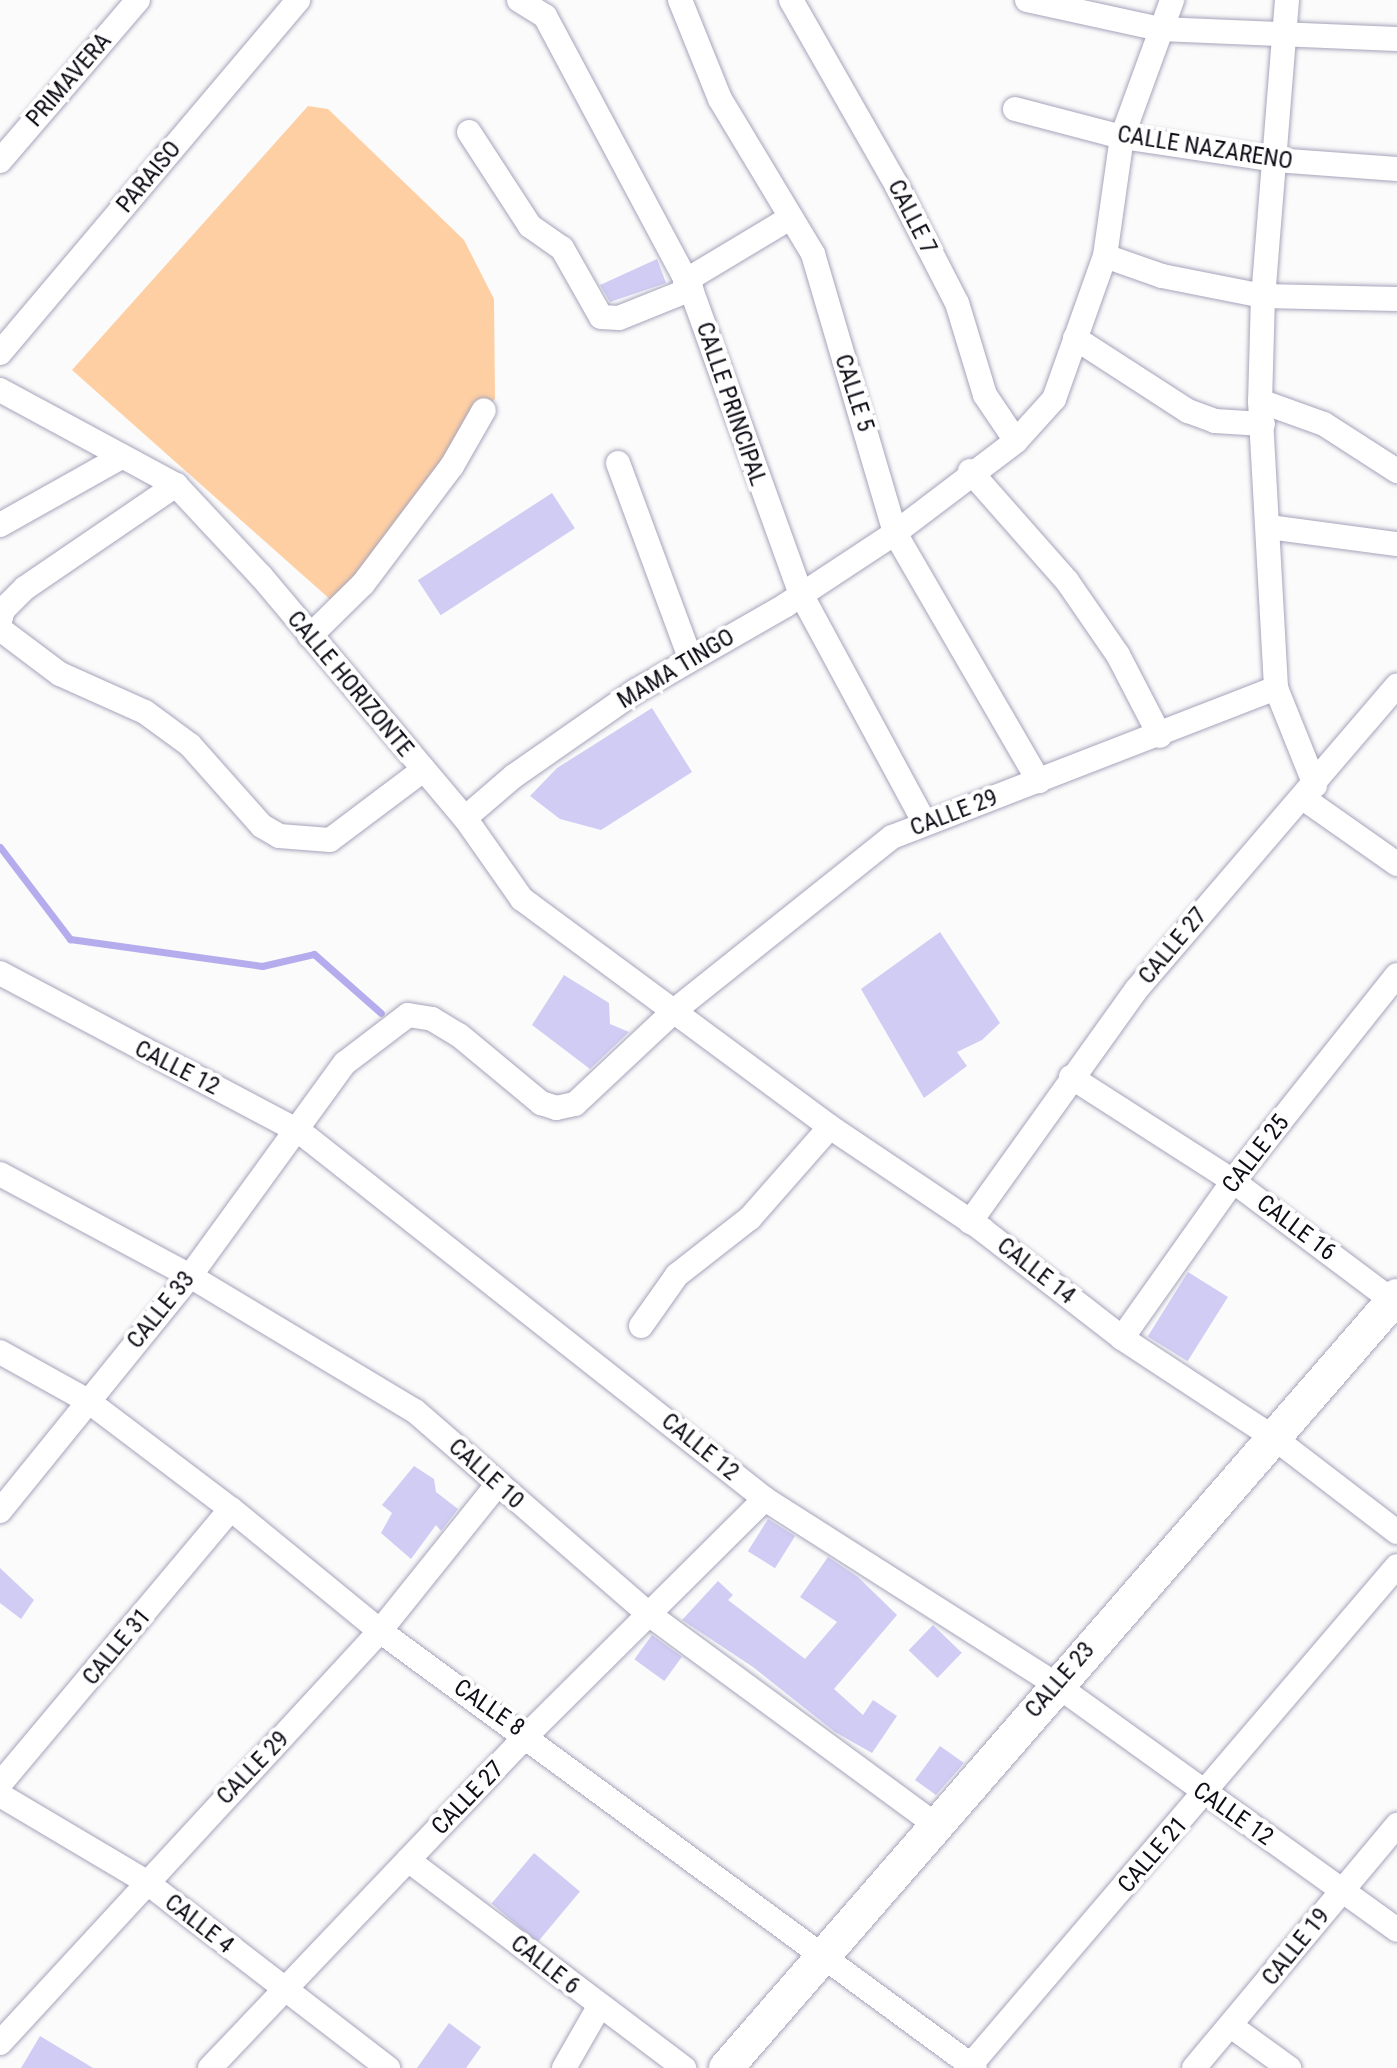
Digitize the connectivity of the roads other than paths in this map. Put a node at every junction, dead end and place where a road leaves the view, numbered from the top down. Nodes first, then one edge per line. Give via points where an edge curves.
1 (138, 0) edge
2 (298, 0) edge
3 (519, 0) edge
4 (680, 0) edge
5 (791, 0) edge
6 (1027, 0) edge
7 (1172, 0) edge
8 (1287, 0) edge
9 (1160, 29) junction
10 (1284, 34) junction
11 (1397, 39) edge
12 (1015, 109) dead end
13 (469, 132) dead end
14 (1122, 137) junction
15 (1275, 160) junction
16 (0, 161) edge
17 (1397, 169) edge
18 (790, 218) junction
19 (1105, 256) junction
20 (688, 285) junction
21 (1263, 296) junction
22 (1397, 299) edge
23 (1075, 338) junction
24 (0, 353) edge
25 (0, 390) edge
26 (484, 410) dead end
27 (1262, 412) junction
28 (1016, 441) junction
29 (121, 457) junction
30 (618, 463) dead end
31 (970, 471) junction
32 (1397, 471) edge
33 (176, 485) junction
34 (0, 525) edge
35 (1269, 527) junction
36 (895, 533) junction
37 (1397, 544) edge
38 (801, 594) junction
39 (0, 621) edge
40 (0, 629) edge
41 (310, 636) junction
42 (690, 658) junction
43 (1397, 686) edge
44 (1276, 688) junction
45 (1160, 736) junction
46 (422, 771) junction
47 (1039, 781) junction
48 (1309, 792) junction
49 (465, 818) junction
50 (925, 823) junction
51 (1397, 864) edge
52 (0, 973) edge
53 (1397, 975) edge
54 (674, 1011) junction
55 (1071, 1077) junction
56 (314, 1104) joint
57 (830, 1127) junction
58 (299, 1131) junction
59 (0, 1174) edge
60 (1233, 1181) junction
61 (970, 1222) junction
62 (190, 1276) junction
63 (1395, 1300) edge
64 (641, 1326) dead end
65 (1122, 1338) junction
66 (0, 1352) edge
67 (88, 1401) junction
68 (1273, 1437) junction
69 (497, 1485) junction
70 (765, 1499) junction
71 (231, 1509) junction
72 (0, 1511) edge
73 (1397, 1532) edge
74 (1397, 1566) edge
75 (650, 1615) junction
76 (380, 1631) junction
77 (1055, 1684) junction
78 (527, 1735) junction
79 (0, 1784) edge
80 (0, 1795) edge
81 (1204, 1795) junction
82 (1397, 1825) edge
83 (937, 1826) junction
84 (408, 1860) junction
85 (145, 1881) junction
86 (1341, 1891) junction
87 (1397, 1930) edge
88 (827, 1955) junction
89 (283, 1989) junction
90 (599, 2007) junction
91 (1231, 2026) junction
92 (0, 2043) edge
93 (971, 2067) edge
94 (210, 2068) edge
95 (388, 2068) edge
96 (564, 2068) edge
97 (684, 2068) edge
98 (726, 2068) edge
99 (1194, 2068) edge
100 (1289, 2068) edge

1 - 16 street, PRIMAVERA
2 - 24 street, PARAISO
3 - 20 street, CALLE PRINCIPAL via 545,16
4 - 18 street, CALLE 5 via 720,99
5 - 28 street, CALLE 7 via 904,199 957,303 985,395
6 - 9 street
7 - 9 street, MAMA TINGO
8 - 10 street
9 - 10 street
9 - 14 street, MAMA TINGO
10 - 11 street
10 - 15 street
12 - 14 street, CALLE NAZARENO
13 - 20 street via 530,226 562,248 601,317 619,318
14 - 15 street, CALLE NAZARENO
14 - 19 street, MAMA TINGO
15 - 17 street, CALLE NAZARENO
15 - 21 street
18 - 20 street
18 - 36 street, CALLE 5 via 813,254
19 - 21 street via 1162,276
19 - 23 street, MAMA TINGO
20 - 38 street, CALLE PRINCIPAL
21 - 22 street
21 - 27 street
23 - 27 street via 1188,411 1215,421
23 - 28 street, MAMA TINGO via 1054,399
25 - 29 street, CALLE HORIZONTE
26 - 41 street via 452,466 363,584
27 - 32 street via 1324,424
27 - 35 street
28 - 31 street, MAMA TINGO
29 - 33 street, CALLE HORIZONTE
29 - 34 street
30 - 42 street
31 - 36 street, MAMA TINGO
31 - 45 street via 1067,581 1118,655
33 - 39 street via 25,588 3,610
33 - 41 street, CALLE HORIZONTE
35 - 37 street
35 - 44 street
36 - 38 street, MAMA TINGO
36 - 47 street, CALLE 5
38 - 42 street, MAMA TINGO
38 - 50 street, CALLE PRINCIPAL
40 - 46 street via 60,674 145,712 190,745 262,826 279,836 330,840
41 - 46 street, CALLE HORIZONTE
42 - 49 street, MAMA TINGO via 514,776
43 - 48 street, CALLE 27
44 - 45 street, CALLE 29
44 - 48 street
45 - 47 street, CALLE 29
46 - 49 street, CALLE HORIZONTE
47 - 50 street, CALLE 29
48 - 51 street
48 - 55 street, CALLE 27 via 1136,990
49 - 54 street, CALLE HORIZONTE via 522,899
50 - 54 street, CALLE 29 via 892,837
52 - 58 street, CALLE 12
53 - 60 street, CALLE 25
54 - 56 street, CALLE 29 via 575,1104 556,1108 541,1103 459,1035 432,1019 408,1015 345,1063
54 - 57 street, CALLE 14
55 - 60 street, CALLE 16
55 - 61 street, CALLE 27
56 - 58 street, CALLE 33
57 - 61 street, CALLE 14
57 - 64 street via 750,1218 677,1275
58 - 62 street, CALLE 33
58 - 70 street, CALLE 12
59 - 62 street, CALLE 10
60 - 63 street, CALLE 16
60 - 65 street, CALLE 25
61 - 65 street, CALLE 14
62 - 67 street, CALLE 33
62 - 69 street, CALLE 10 via 415,1411
63 - 68 street, CALLE 23
65 - 68 street, CALLE 14
66 - 67 street, CALLE 8
67 - 71 street, CALLE 8
67 - 72 street, CALLE 33
68 - 73 street, CALLE 14
68 - 77 street, CALLE 23
69 - 75 street, CALLE 10
69 - 76 street, CALLE 29
70 - 75 street, CALLE 27
70 - 77 street, CALLE 12
71 - 76 street, CALLE 8
71 - 79 street, CALLE 31
74 - 81 street, CALLE 21
75 - 78 street, CALLE 27
75 - 83 street, CALLE 10
76 - 78 street, CALLE 8
76 - 85 street, CALLE 29
77 - 81 street, CALLE 12
77 - 83 street, CALLE 23
78 - 84 street, CALLE 27
78 - 88 street, CALLE 8
80 - 85 street, CALLE 4
81 - 86 street, CALLE 12
81 - 93 street, CALLE 21
82 - 86 street, CALLE 19
83 - 88 street, CALLE 23
84 - 89 street, CALLE 27
84 - 90 street, CALLE 6
85 - 89 street, CALLE 4
85 - 92 street, CALLE 29
86 - 87 street, CALLE 12
86 - 91 street, CALLE 19
88 - 93 street, CALLE 8
88 - 98 street, CALLE 23
89 - 94 street, CALLE 27
89 - 95 street, CALLE 4
90 - 96 street
90 - 97 street, CALLE 6
91 - 99 street, CALLE 19
91 - 100 street

